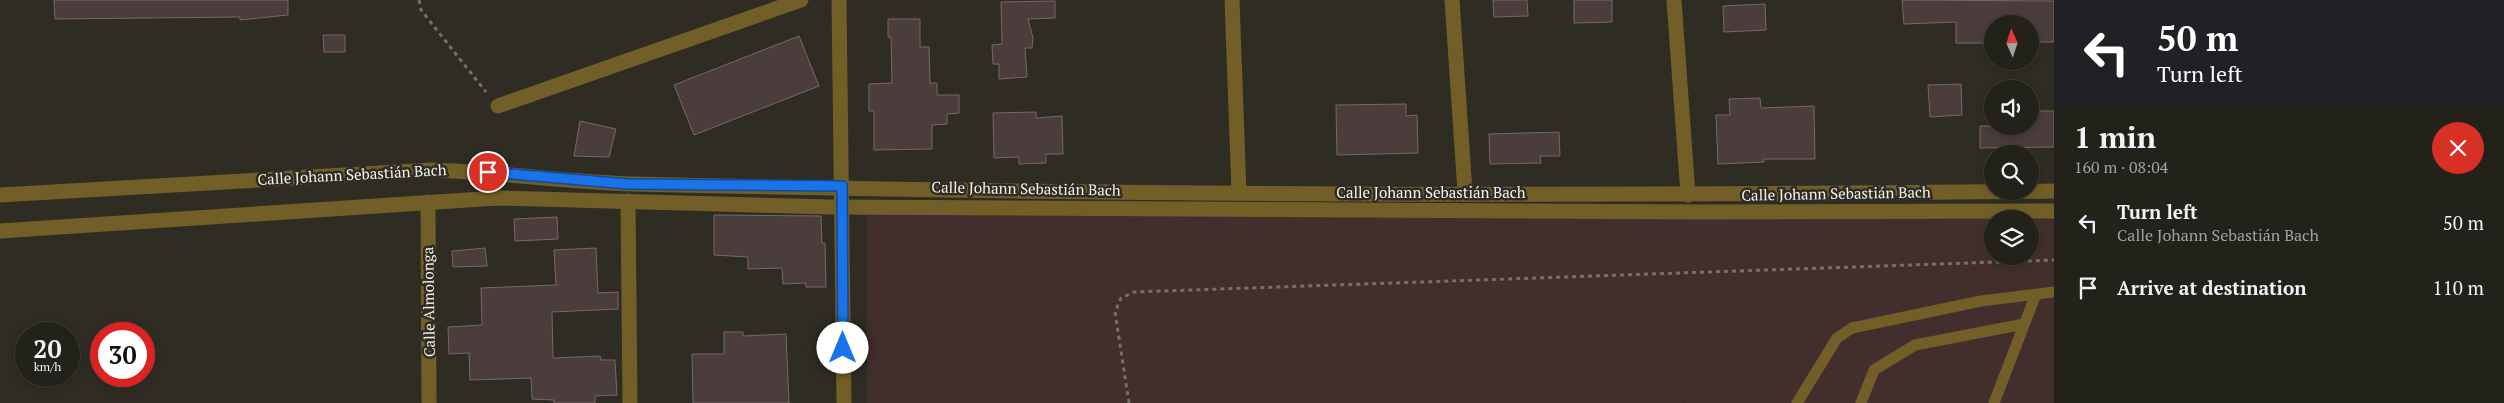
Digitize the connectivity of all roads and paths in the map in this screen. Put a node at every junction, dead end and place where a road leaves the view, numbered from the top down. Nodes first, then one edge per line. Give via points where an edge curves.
1 (420, 0) edge
2 (801, 0) edge
3 (839, 0) edge
4 (1232, 0) edge
5 (1452, 0) edge
6 (1674, 0) edge
7 (498, 106) joint
8 (842, 186) junction
9 (2054, 191) edge
10 (1239, 192) junction
11 (1465, 192) junction
12 (0, 195) edge
13 (1688, 195) junction
14 (628, 201) junction
15 (428, 202) junction
16 (843, 207) junction
17 (2054, 212) edge
18 (0, 231) edge
19 (2054, 260) edge
20 (2054, 292) edge
21 (2036, 294) junction
22 (2024, 324) junction
23 (429, 403) edge
24 (630, 403) edge
25 (844, 403) edge
26 (1129, 403) edge
27 (1797, 403) edge
28 (1861, 403) edge
29 (1994, 403) edge

1 - 7 path via 421,10
2 - 7 street
3 - 8 street
4 - 10 street
5 - 11 street
6 - 13 street
8 - 10 street, Calle Johann Sebastián Bach
8 - 12 street, Calle Johann Sebastián Bach via 628,184 431,170
8 - 16 street
9 - 13 street, Calle Johann Sebastián Bach
10 - 11 street, Calle Johann Sebastián Bach
11 - 13 street, Calle Johann Sebastián Bach
14 - 15 street, Calle Johann Sebastián Bach via 497,198
14 - 16 street, Calle Johann Sebastián Bach
14 - 24 street
15 - 18 street, Calle Johann Sebastián Bach
15 - 23 street, Calle Almolonga
16 - 17 street, Calle Johann Sebastián Bach
16 - 25 street
19 - 26 path via 1134,292 1121,298 1115,312
20 - 21 lane
21 - 22 lane
21 - 27 lane via 1981,301 1852,328 1837,338
22 - 28 lane via 1915,346 1874,370
22 - 29 lane

